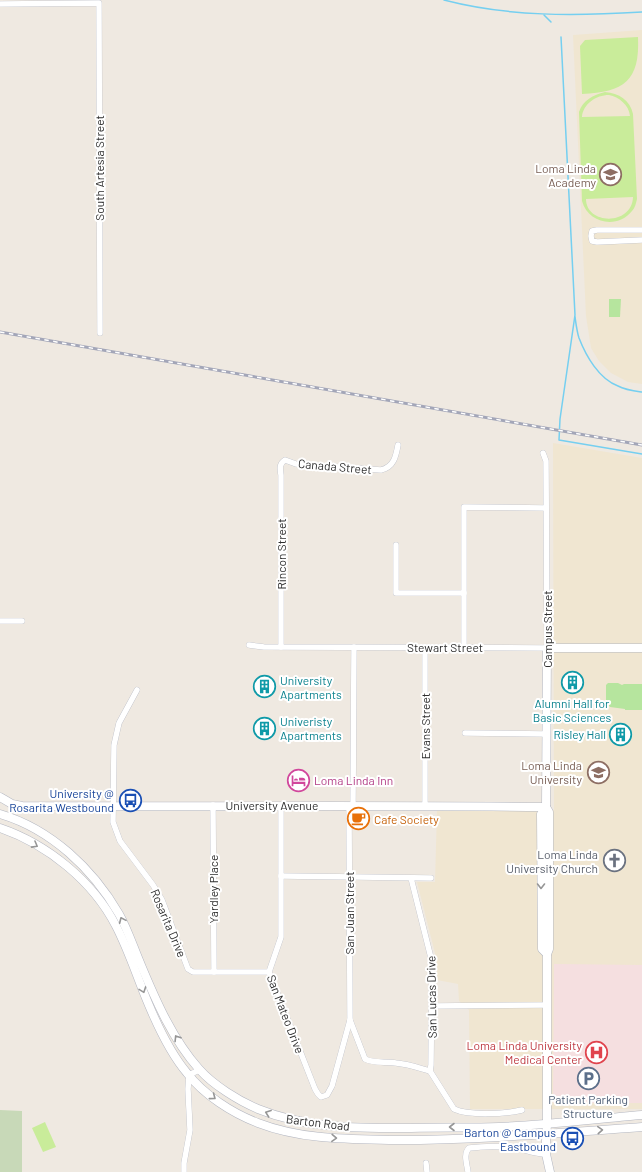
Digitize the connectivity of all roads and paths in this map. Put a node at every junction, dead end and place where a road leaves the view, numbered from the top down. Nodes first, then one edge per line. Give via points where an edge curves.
1 (0, 4) edge
2 (642, 230) edge
3 (642, 234) edge
4 (612, 240) junction
5 (642, 240) edge
6 (100, 333) dead end
7 (398, 445) dead end
8 (543, 453) dead end
9 (282, 463) joint
10 (546, 508) junction
11 (396, 545) dead end
12 (464, 593) junction
13 (0, 621) edge
14 (22, 621) dead end
15 (249, 645) dead end
16 (281, 647) junction
17 (354, 647) junction
18 (425, 647) junction
19 (464, 647) junction
20 (547, 648) junction
21 (642, 648) edge
22 (137, 690) dead end
23 (465, 733) dead end
24 (546, 734) junction
25 (0, 797) edge
26 (213, 805) junction
27 (281, 805) junction
28 (425, 805) junction
29 (113, 806) junction
30 (351, 806) junction
31 (546, 806) junction
32 (0, 814) edge
33 (0, 828) edge
34 (281, 876) junction
35 (349, 877) junction
36 (411, 878) junction
37 (431, 878) dead end
38 (214, 972) junction
39 (269, 972) junction
40 (432, 1006) junction
41 (547, 1006) junction
42 (350, 1020) junction
43 (199, 1070) junction
44 (430, 1071) junction
45 (188, 1075) junction
46 (324, 1096) joint
47 (522, 1110) dead end
48 (642, 1115) edge
49 (547, 1124) junction
50 (642, 1127) edge
51 (547, 1134) junction
52 (546, 1154) junction
53 (426, 1163) dead end
54 (184, 1172) edge
55 (427, 1172) edge
56 (468, 1172) edge
57 (550, 1172) edge

1 - 6 street, South Artesia Street via 99,3
2 - 4 street via 592,231 592,241
3 - 4 street via 613,233 610,236
4 - 5 street
7 - 9 street, Canada Street via 393,462 381,470 296,464 285,460
8 - 10 street, Campus Street via 546,461
9 - 16 street, Rincon Street
10 - 12 street via 464,508
10 - 20 street, Campus Street
11 - 12 street via 396,593
12 - 19 street
13 - 14 street
15 - 16 street, Stewart Street
16 - 17 street, Stewart Street
17 - 18 street, Stewart Street
17 - 30 street, San Juan Street
18 - 19 street, Stewart Street
18 - 28 street, Evans Street
19 - 20 street, Stewart Street
20 - 21 main road, Stewart Street
20 - 24 main road, Campus Street
22 - 29 street via 119,723 114,746
23 - 24 street
24 - 31 main road, Campus Street
25 - 29 main road, University Avenue via 22,806
26 - 27 main road, University Avenue
26 - 29 main road, University Avenue
26 - 38 street, Yardley Place
27 - 30 main road, University Avenue
27 - 34 street, San Mateo Drive
28 - 30 main road, University Avenue
28 - 31 main road, University Avenue
29 - 38 street, Rosarita Drive via 113,822 120,841 162,900 188,969 193,972
30 - 35 street, San Juan Street
31 - 41 main road, Campus Street via 541,814 541,862 542,949 546,954
43 -> 32 main road, Barton Road via 173,1032 149,985 120,915 87,869 52,839 14,818
33 -> 45 main road, Barton Road via 13,832 50,853 103,904 131,957 148,1004 168,1044
34 - 35 street
34 - 39 street, San Mateo Drive via 281,937
35 - 36 street
35 - 42 street, San Juan Street
36 - 37 street
36 - 40 street, San Lucas Drive via 432,962
38 - 39 street, Rosarita Drive
39 - 46 street, San Mateo Drive via 315,1089 321,1097
40 - 41 street
40 - 44 street, San Lucas Drive
41 - 49 main road, Campus Street
42 - 44 street, San Juan Street via 365,1059
42 - 46 street, San Juan Street via 332,1086
43 - 45 street
49 -> 43 main road, Barton Road via 444,1128 322,1125 285,1119 256,1108 230,1094
44 - 47 street via 454,1109 460,1112 510,1113
45 -> 51 main road, Barton Road via 227,1108 257,1122 288,1132 324,1138 454,1139
45 - 54 street via 190,1130
48 - 49 main road, Barton Road
49 - 51 main road
51 -> 50 main road, Barton Road
51 - 52 main road
52 - 56 street via 508,1147 469,1148 465,1154
52 - 57 main road
53 - 55 street

